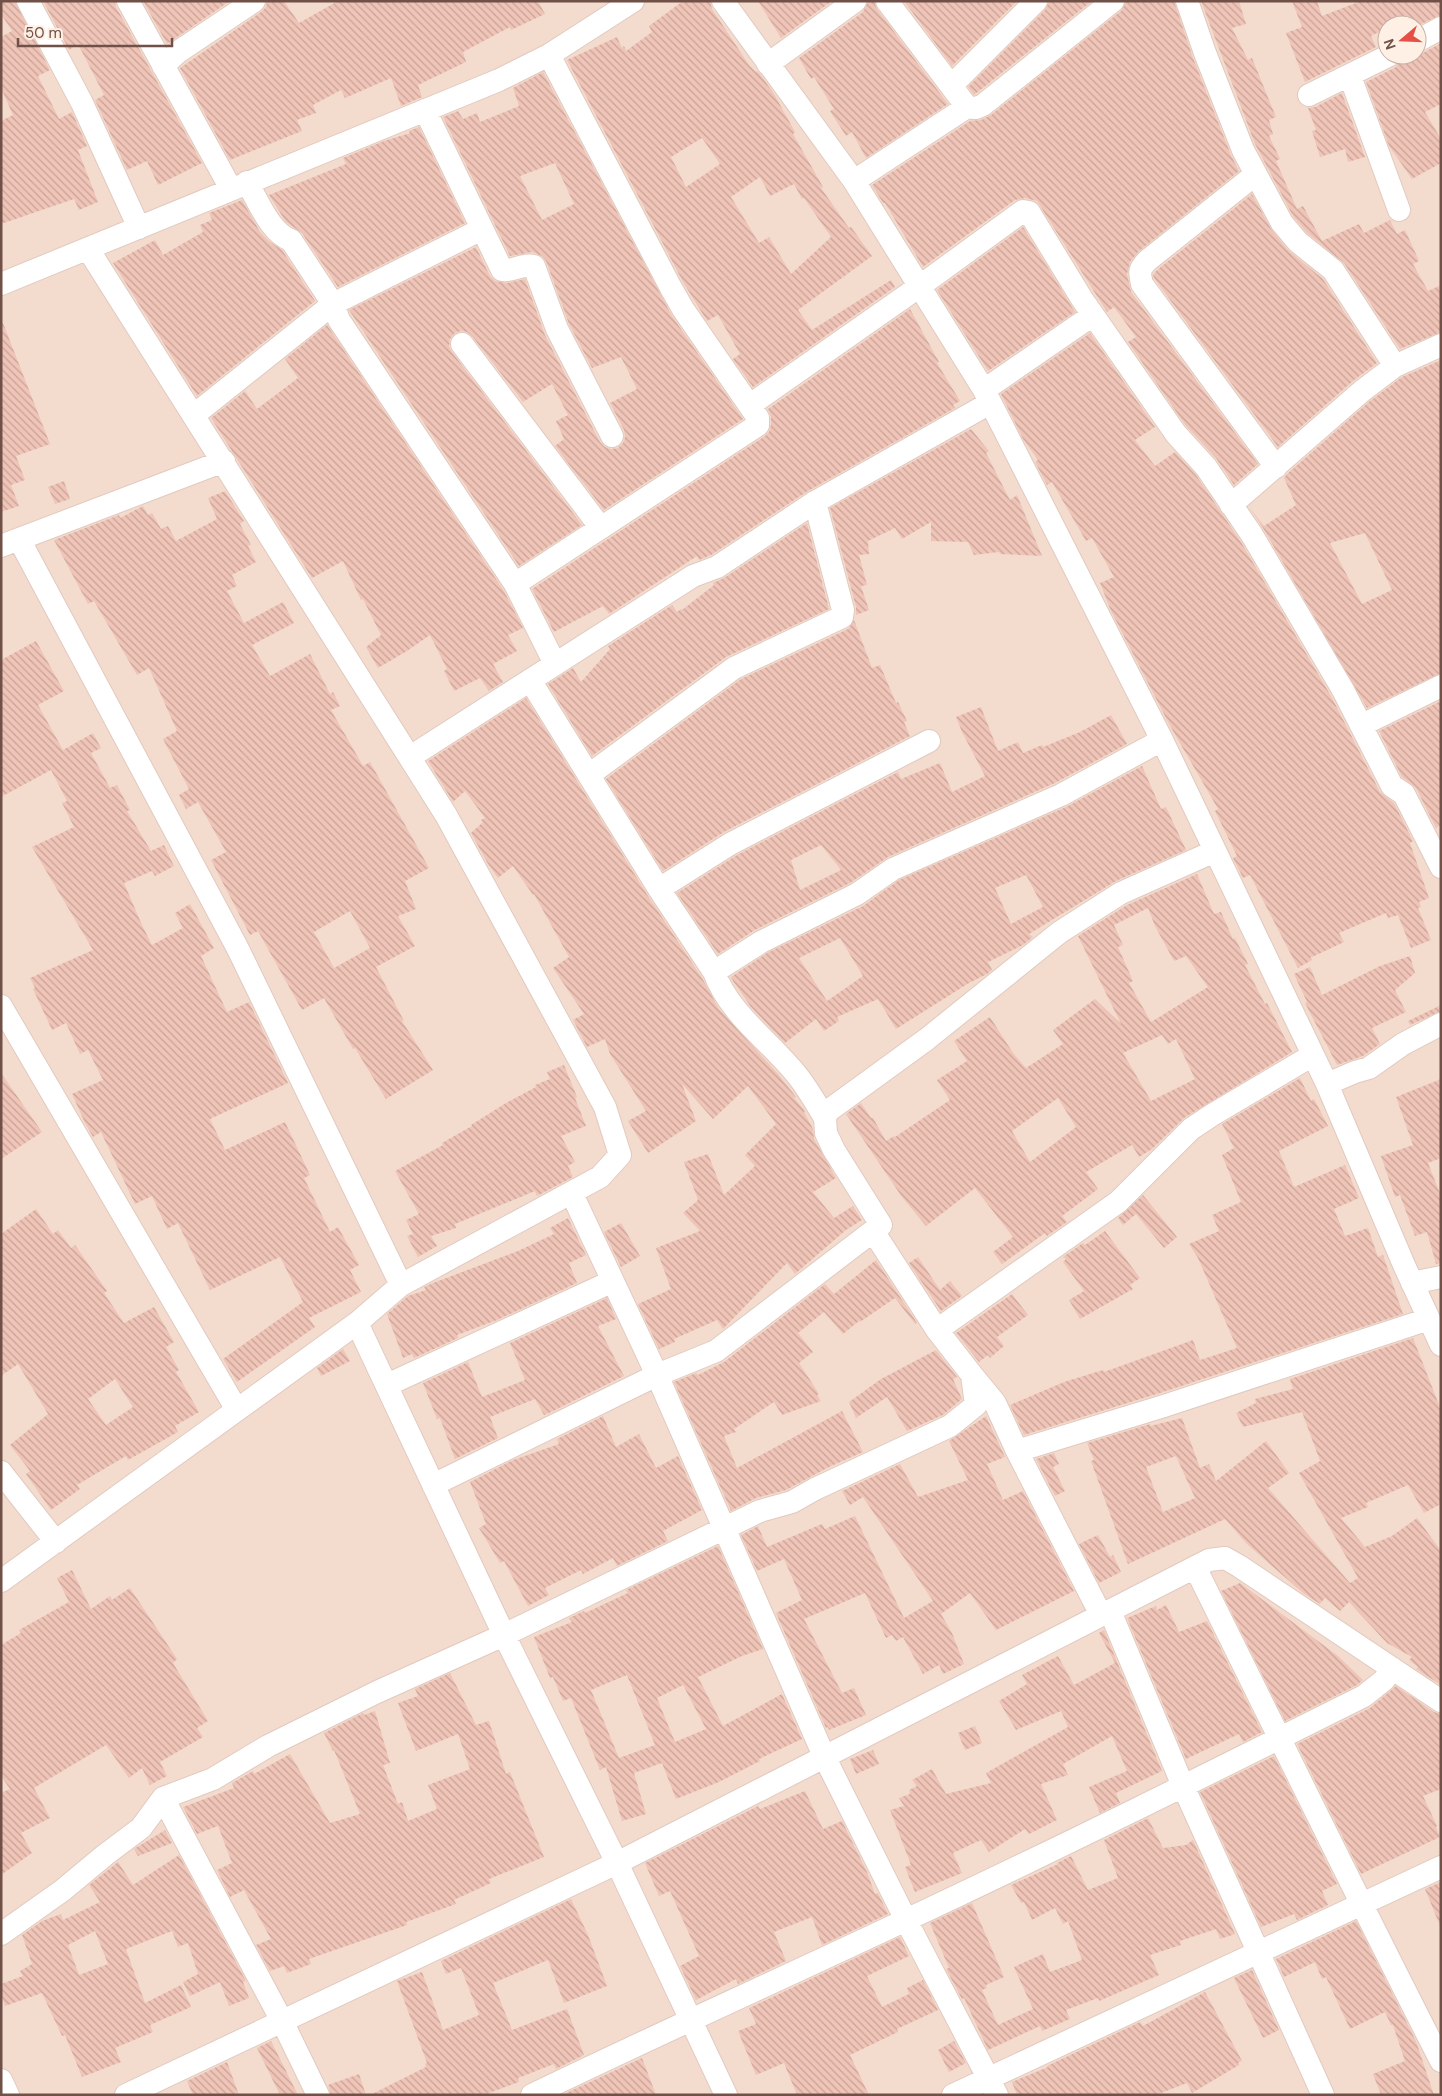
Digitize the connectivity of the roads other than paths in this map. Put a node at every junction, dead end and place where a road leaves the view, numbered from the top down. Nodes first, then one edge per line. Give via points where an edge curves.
1 (28, 1) edge
2 (128, 1) edge
3 (254, 1) edge
4 (633, 1) edge
5 (723, 1) edge
6 (855, 1) edge
7 (887, 1) edge
8 (1036, 1) edge
9 (1113, 1) edge
10 (1187, 1) edge
11 (1441, 28) edge
12 (1427, 35) edge
13 (549, 55) junction
14 (1377, 62) edge
15 (768, 64) junction
16 (163, 66) junction
17 (1350, 76) junction
18 (951, 86) junction
19 (1309, 95) dead end
20 (967, 107) junction
21 (425, 110) junction
22 (1256, 174) junction
23 (854, 181) junction
24 (239, 186) junction
25 (1399, 210) dead end
26 (139, 228) junction
27 (482, 229) junction
28 (88, 249) junction
29 (1, 284) edge
30 (920, 286) junction
31 (333, 304) junction
32 (1093, 315) junction
33 (462, 344) dead end
34 (1441, 345) edge
35 (1395, 366) junction
36 (987, 396) junction
37 (750, 405) junction
38 (194, 415) junction
39 (612, 436) dead end
40 (224, 461) junction
41 (1276, 467) junction
42 (815, 502) junction
43 (1231, 505) junction
44 (601, 528) junction
45 (10, 542) edge
46 (516, 584) junction
47 (555, 664) junction
48 (530, 680) junction
49 (1441, 686) edge
50 (1362, 725) junction
51 (1162, 740) junction
52 (929, 741) dead end
53 (410, 757) junction
54 (589, 775) junction
55 (1215, 851) junction
56 (1441, 867) edge
57 (659, 889) junction
58 (714, 972) junction
59 (1, 1006) edge
60 (1441, 1024) edge
61 (1312, 1055) junction
62 (1326, 1084) junction
63 (825, 1118) junction
64 (572, 1194) junction
65 (873, 1231) junction
66 (1441, 1277) edge
67 (614, 1281) junction
68 (1412, 1283) junction
69 (401, 1285) junction
70 (1429, 1319) junction
71 (357, 1323) junction
72 (937, 1330) junction
73 (1441, 1344) edge
74 (657, 1375) junction
75 (972, 1375) junction
76 (387, 1386) junction
77 (237, 1410) junction
78 (1018, 1451) junction
79 (1, 1472) edge
80 (433, 1485) junction
81 (724, 1529) junction
82 (56, 1542) junction
83 (1194, 1568) junction
84 (1, 1581) edge
85 (1106, 1613) junction
86 (504, 1634) junction
87 (1392, 1668) junction
88 (1441, 1701) edge
89 (1280, 1738) junction
90 (824, 1756) junction
91 (1184, 1786) junction
92 (163, 1798) junction
93 (617, 1864) junction
94 (1441, 1867) edge
95 (1361, 1905) junction
96 (906, 1920) junction
97 (1, 1934) edge
98 (1258, 1953) junction
99 (690, 2019) junction
100 (282, 2021) junction
101 (1441, 2062) edge
102 (1, 2080) edge
103 (993, 2086) edge
104 (8, 2095) edge
105 (126, 2095) edge
106 (318, 2095) edge
107 (532, 2095) edge
108 (726, 2095) edge
109 (952, 2095) edge
110 (1324, 2095) edge

1 - 26 street via 82,103
2 - 16 street
3 - 16 street via 178,52
4 - 13 street
5 - 15 street
6 - 15 street
7 - 18 street
8 - 18 street
9 - 20 street via 983,105
10 - 22 street via 1243,150
11 - 12 street
13 - 21 street via 499,80
13 - 37 street via 679,302
14 - 17 street
15 - 23 street
16 - 24 street
17 - 19 street
17 - 25 street
18 - 20 street
20 - 23 street
21 - 24 street
21 - 27 street
22 - 35 street via 1282,223 1298,242 1333,270
22 - 41 street via 1148,260 1139,273 1142,284
23 - 30 street
24 - 26 street
24 - 31 street via 282,238 291,240
26 - 28 street
27 - 31 street
27 - 39 street via 502,270 534,266 557,329
28 - 29 street
28 - 38 street
30 - 32 street via 1026,211
30 - 36 street
30 - 37 street
31 - 38 street
31 - 46 street via 339,320
32 - 36 street
32 - 43 street via 1176,434 1206,467
33 - 44 street
34 - 35 street
35 - 41 street via 1341,408
36 - 42 street
36 - 51 street
37 - 44 street via 758,418 758,425
38 - 40 street
40 - 45 street
40 - 53 street
41 - 43 street
42 - 47 street via 717,567 693,576
42 - 54 street via 843,610 842,617 734,668
43 - 50 street via 1252,535
44 - 46 street
45 - 69 street via 237,947
46 - 47 street
47 - 48 street
48 - 53 street
48 - 54 street
49 - 50 street
50 - 56 street via 1392,786 1404,794
51 - 55 street
51 - 58 street via 1061,795 893,868 857,894 761,942
52 - 57 street via 730,844
53 - 64 street via 446,815 605,1107 620,1155 600,1178
54 - 57 street
55 - 61 street
55 - 63 street via 1121,893 1060,932 927,1039 828,1111
57 - 58 street
58 - 63 street via 731,1004 800,1079
59 - 77 street
60 - 62 street via 1403,1044 1370,1068
61 - 62 street
61 - 72 street via 1191,1129 1118,1202
62 - 68 street
63 - 65 street via 826,1133 834,1150 881,1225
64 - 67 street
64 - 69 street
65 - 72 street
65 - 74 street via 716,1352
66 - 68 street
67 - 74 street
67 - 76 street
68 - 70 street
69 - 71 street
70 - 73 street
70 - 78 street
71 - 76 street
71 - 77 street
72 - 75 street
74 - 80 street
74 - 81 street
75 - 78 street via 995,1403
75 - 81 street via 976,1405 950,1426 815,1488 792,1502 760,1510
76 - 80 street
77 - 82 street
78 - 85 street
79 - 82 street
80 - 86 street
81 - 86 street
81 - 90 street
82 - 84 street
83 - 85 street
83 - 87 street via 1209,1560 1225,1558
83 - 89 street
85 - 90 street
85 - 91 street
86 - 92 street via 268,1746 213,1779
86 - 93 street
87 - 88 street
87 - 89 street via 1384,1680 1364,1696
89 - 91 street
89 - 95 street
90 - 93 street
90 - 96 street
91 - 96 street
91 - 98 street
92 - 97 street via 141,1828
92 - 100 street
93 - 99 street
93 - 100 street
94 - 95 street
95 - 98 street
95 - 101 street
96 - 99 street
96 - 103 street
98 - 103 street
98 - 110 street
99 - 107 street
99 - 108 street
100 - 105 street
100 - 106 street
102 - 104 street
103 - 109 street

